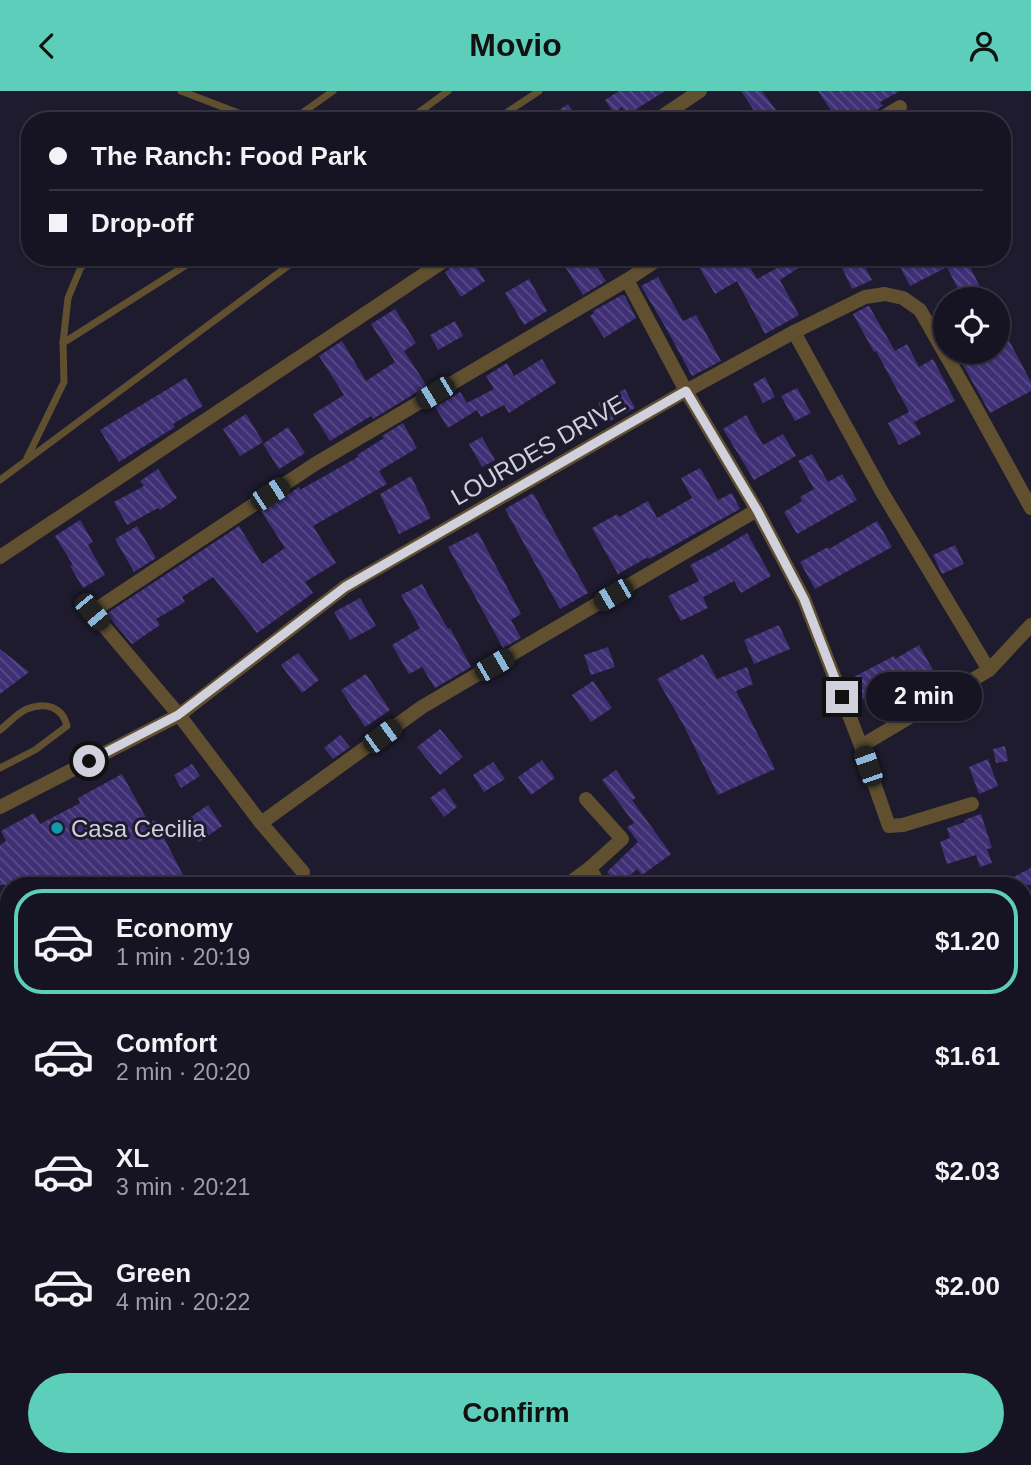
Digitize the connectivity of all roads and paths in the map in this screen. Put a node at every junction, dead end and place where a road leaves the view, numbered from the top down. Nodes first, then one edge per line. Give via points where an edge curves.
1 (181, 91) edge
2 (333, 91) edge
3 (448, 91) edge
4 (539, 91) edge
5 (700, 91) edge
6 (900, 107) dead end
7 (236, 112) edge
8 (304, 112) edge
9 (419, 112) edge
10 (508, 112) edge
11 (668, 112) edge
12 (892, 112) edge
13 (82, 266) edge
14 (185, 266) edge
15 (288, 266) edge
16 (436, 266) edge
17 (649, 266) edge
18 (627, 280) junction
19 (794, 332) junction
20 (63, 342) junction
21 (686, 391) junction
22 (25, 462) junction
23 (0, 480) edge
24 (1031, 508) edge
25 (757, 510) junction
26 (0, 557) edge
27 (1031, 625) edge
28 (989, 670) junction
29 (178, 715) junction
30 (0, 730) edge
31 (861, 746) junction
32 (0, 768) edge
33 (586, 799) dead end
34 (972, 804) dead end
35 (0, 807) edge
36 (261, 824) junction
37 (590, 868) junction
38 (303, 872) dead end
39 (578, 877) edge
40 (595, 877) edge

1 - 7 lane
2 - 8 lane
3 - 9 lane
4 - 10 lane
5 - 11 street
6 - 12 street
13 - 20 lane via 68,298
14 - 20 lane
15 - 22 lane
16 - 26 street
17 - 18 street
18 - 21 street
18 - 29 street via 315,464 92,612
19 - 21 street, LOURDES DRIVE
19 - 24 street, LOURDES DRIVE via 865,297 885,294 903,298 920,310
19 - 28 street via 882,492
20 - 22 lane via 64,382
21 - 25 street
21 - 29 street, LOURDES DRIVE via 345,587
22 - 23 lane
25 - 31 street via 804,599
25 - 36 street via 422,707
27 - 28 street
28 - 31 street
29 - 35 street, LOURDES DRIVE
29 - 36 street
30 - 32 lane via 25,710 39,707 56,709 65,716 67,726
31 - 34 street via 889,826
33 - 37 street via 622,839
36 - 38 street
37 - 39 street
37 - 40 street

